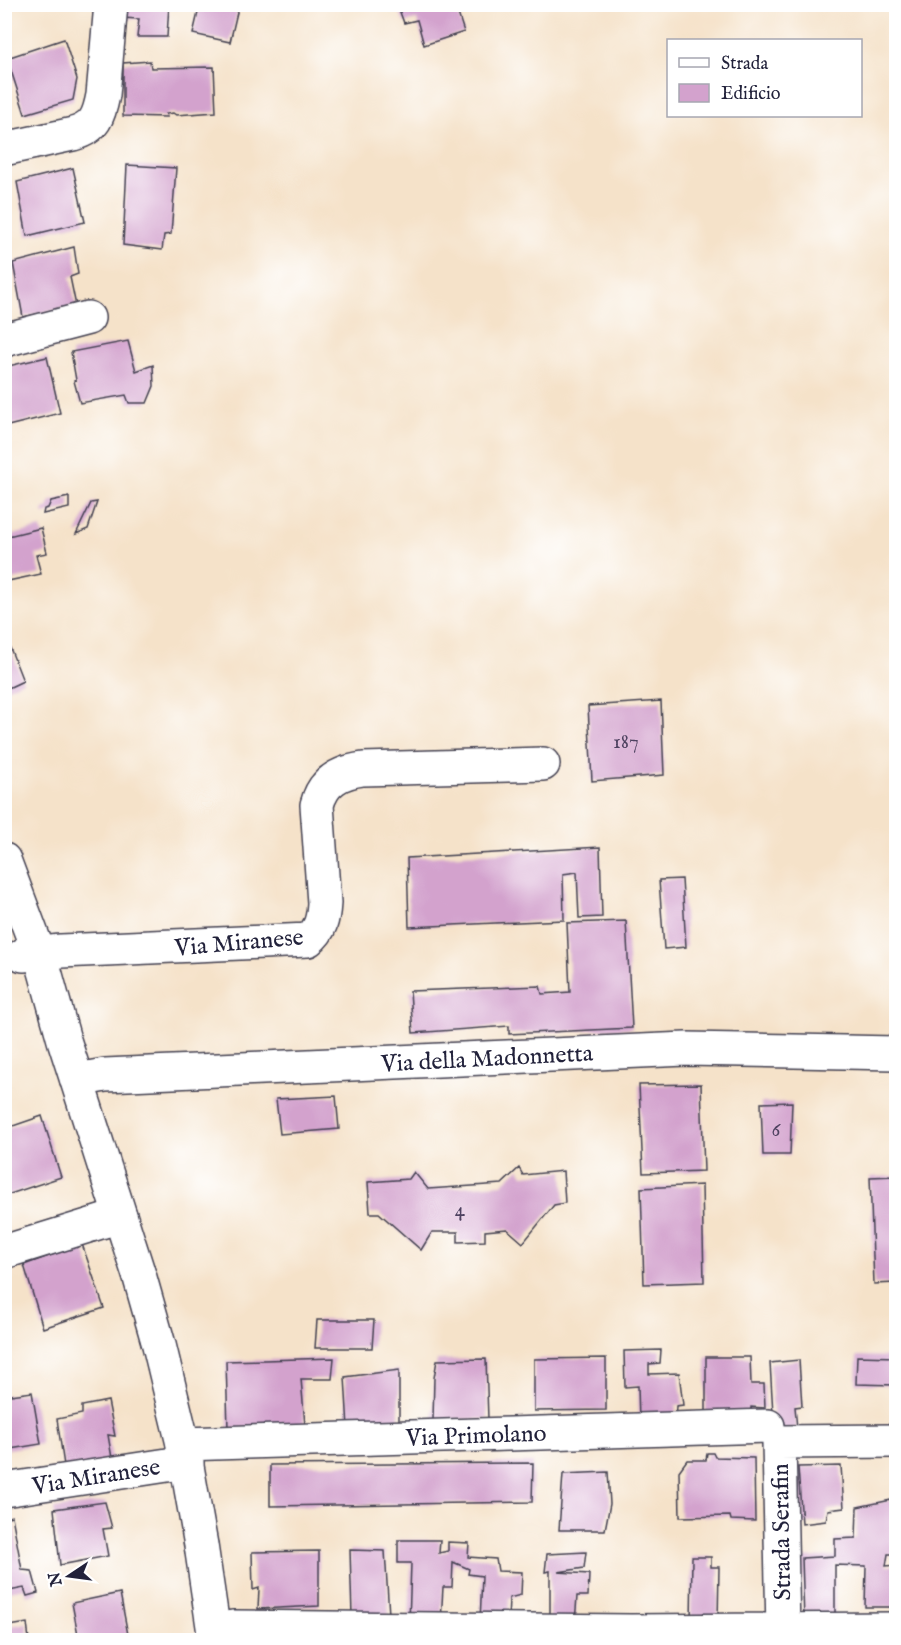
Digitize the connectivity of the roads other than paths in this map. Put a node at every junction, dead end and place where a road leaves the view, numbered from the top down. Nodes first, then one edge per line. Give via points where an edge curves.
1 (111, 4) edge
2 (4, 149) edge
3 (88, 318) dead end
4 (4, 340) edge
5 (543, 764) dead end
6 (4, 860) edge
7 (4, 903) edge
8 (31, 954) junction
9 (897, 1053) edge
10 (77, 1080) junction
11 (120, 1216) junction
12 (4, 1252) edge
13 (768, 1426) dead end
14 (897, 1441) edge
15 (185, 1453) junction
16 (4, 1490) edge
17 (897, 1629) edge
18 (783, 1631) junction
19 (214, 1635) edge

1 - 2 street via 103,95 92,124 84,131
3 - 4 street
5 - 8 street, Via Miranese via 363,769 331,780 316,805 323,917 308,940
6 - 8 street, Via Miranese
7 - 8 street, Via Miranese
8 - 10 street, Via Miranese
9 - 10 street, Via della Madonnetta via 686,1049 105,1075
10 - 11 street, Via Miranese
11 - 12 street
11 - 15 street, Via Miranese via 149,1307
13 - 15 street, Via Primolano
14 - 18 street, Strada Serafin via 779,1442
15 - 16 street, Via Miranese
15 - 19 street, Via Miranese
17 - 18 street, Strada Serafin
18 - 19 street, Strada Serafin via 233,1627

